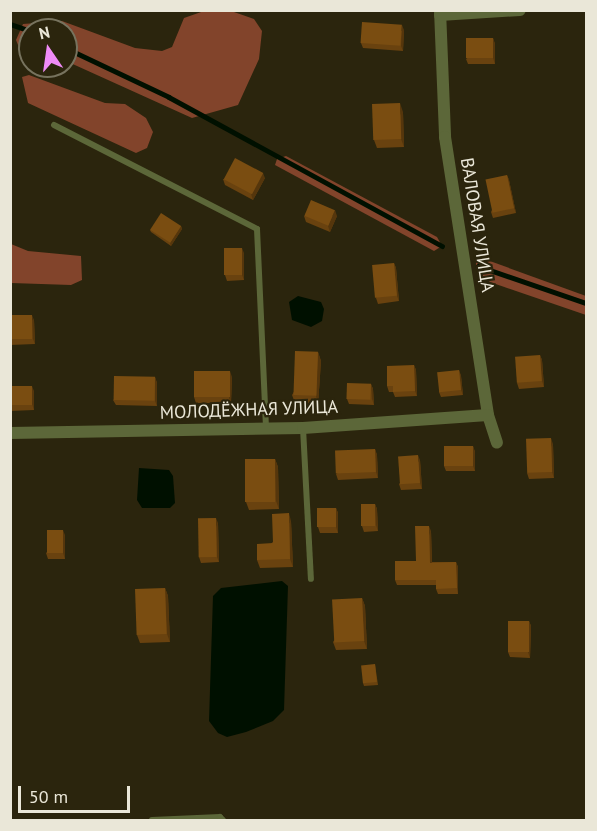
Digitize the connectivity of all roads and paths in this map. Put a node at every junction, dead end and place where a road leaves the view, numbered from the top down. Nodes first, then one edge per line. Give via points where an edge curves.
1 (520, 10) edge
2 (440, 13) edge
3 (54, 125) dead end
4 (488, 414) junction
5 (303, 428) junction
6 (266, 429) junction
7 (10, 433) edge
8 (497, 444) dead end
9 (311, 579) dead end
10 (152, 820) edge
11 (223, 820) edge

1 - 2 street
2 - 4 street, ВАЛОВАЯ УЛИЦА via 445,137
3 - 6 lane via 257,229
4 - 5 street, МОЛОДЁЖНАЯ УЛИЦА
4 - 8 street, ВАЛОВАЯ УЛИЦА
5 - 6 street, МОЛОДЁЖНАЯ УЛИЦА
5 - 9 lane
6 - 7 street, МОЛОДЁЖНАЯ УЛИЦА
10 - 11 lane

